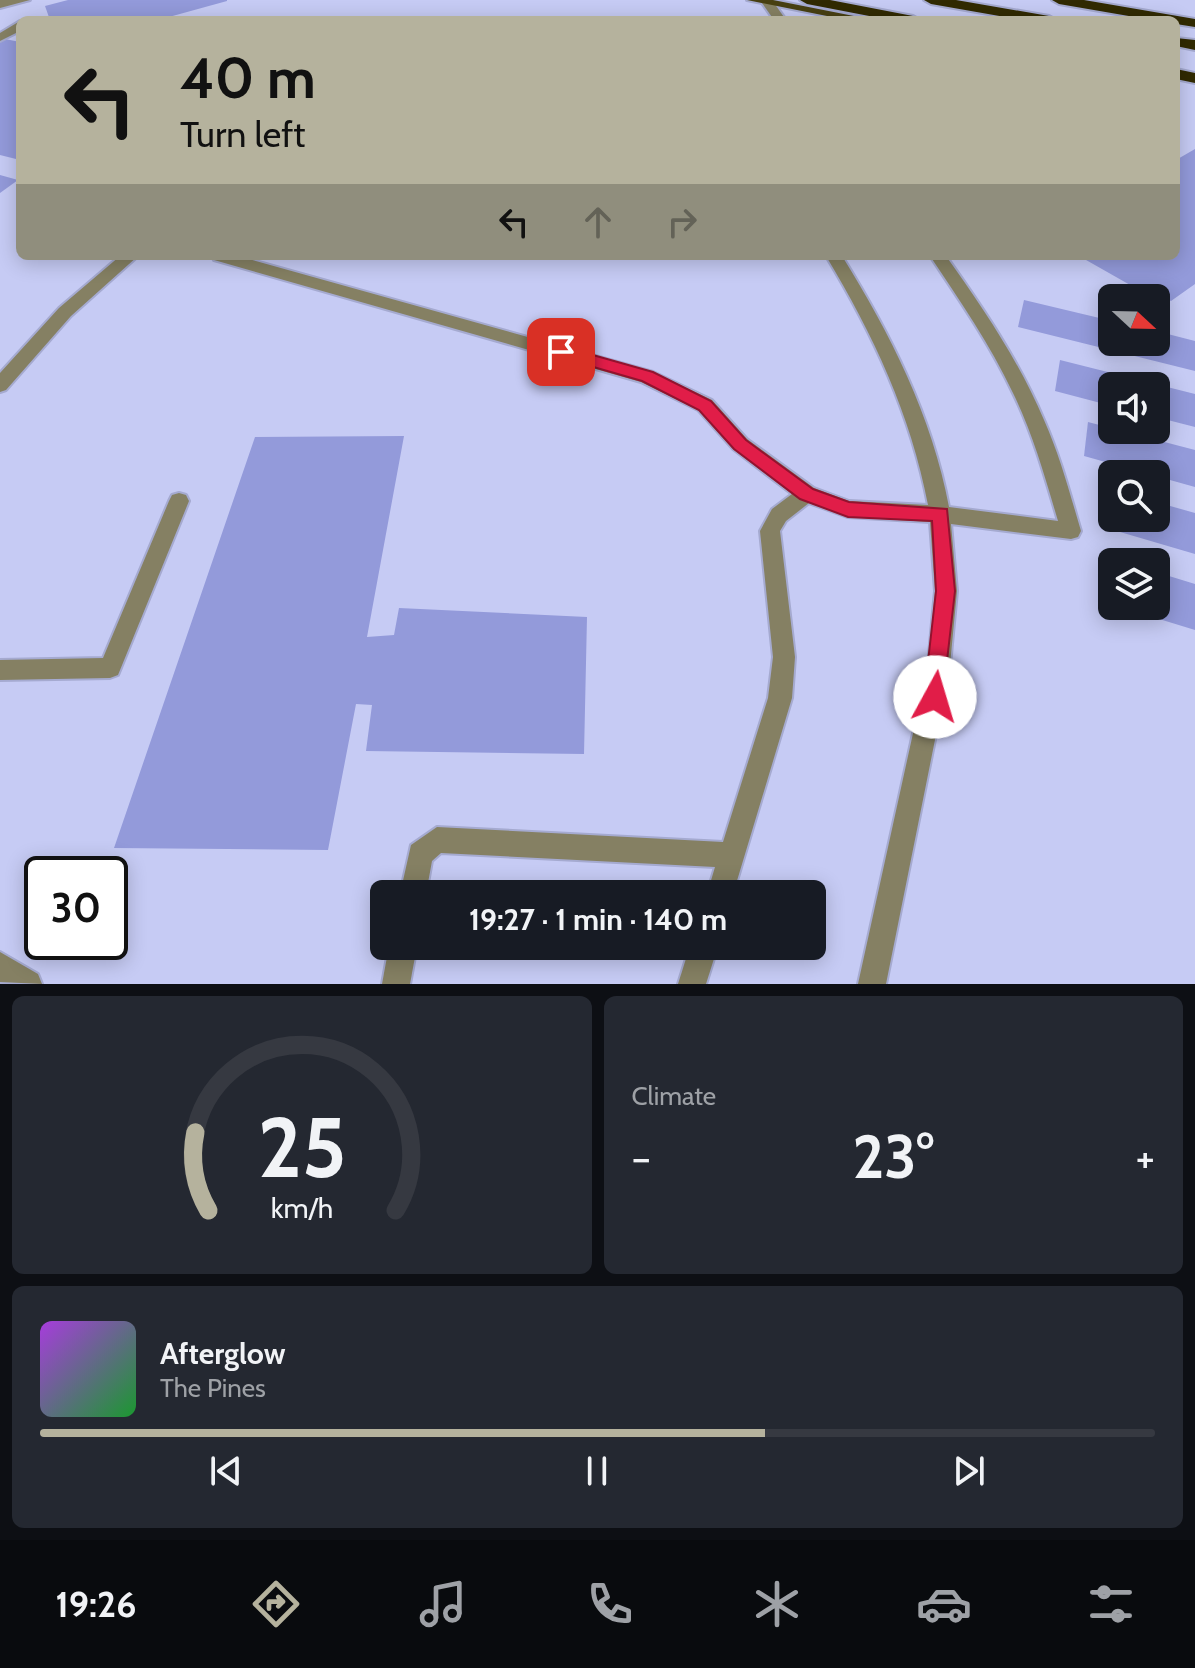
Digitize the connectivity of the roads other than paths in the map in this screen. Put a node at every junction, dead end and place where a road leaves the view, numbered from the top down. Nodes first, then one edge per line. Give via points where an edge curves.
1 (753, 0) edge
2 (807, 0) edge
3 (931, 0) edge
4 (1059, 0) edge
5 (21, 1) edge
6 (768, 3) junction
7 (0, 4) edge
8 (777, 16) edge
9 (841, 16) edge
10 (892, 16) edge
11 (1025, 16) edge
12 (1154, 16) edge
13 (125, 260) edge
14 (234, 260) edge
15 (837, 260) edge
16 (941, 260) edge
17 (0, 385) edge
18 (807, 494) junction
19 (179, 501) dead end
20 (941, 514) junction
21 (0, 670) edge
22 (732, 855) junction
23 (415, 880) edge
24 (724, 880) edge
25 (400, 960) edge
26 (700, 960) edge
27 (0, 966) edge
28 (28, 984) edge
29 (396, 984) edge
30 (692, 984) edge
31 (872, 984) edge

1 - 6 main road
2 - 10 highway
3 - 11 highway
4 - 12 highway
5 - 7 street
6 - 8 street
6 - 9 main road
13 - 17 street via 65,312
14 - 18 street via 647,377 705,405 740,444
15 - 20 street via 907,389
16 - 20 street via 1012,372 1044,443 1071,531
18 - 20 street via 848,509
18 - 22 street via 779,515 770,531 784,657 780,698
19 - 21 street via 110,668
20 - 31 street via 946,591 935,697
22 - 23 street via 437,840 420,854
22 - 24 street
25 - 29 street
26 - 30 street
27 - 28 street

